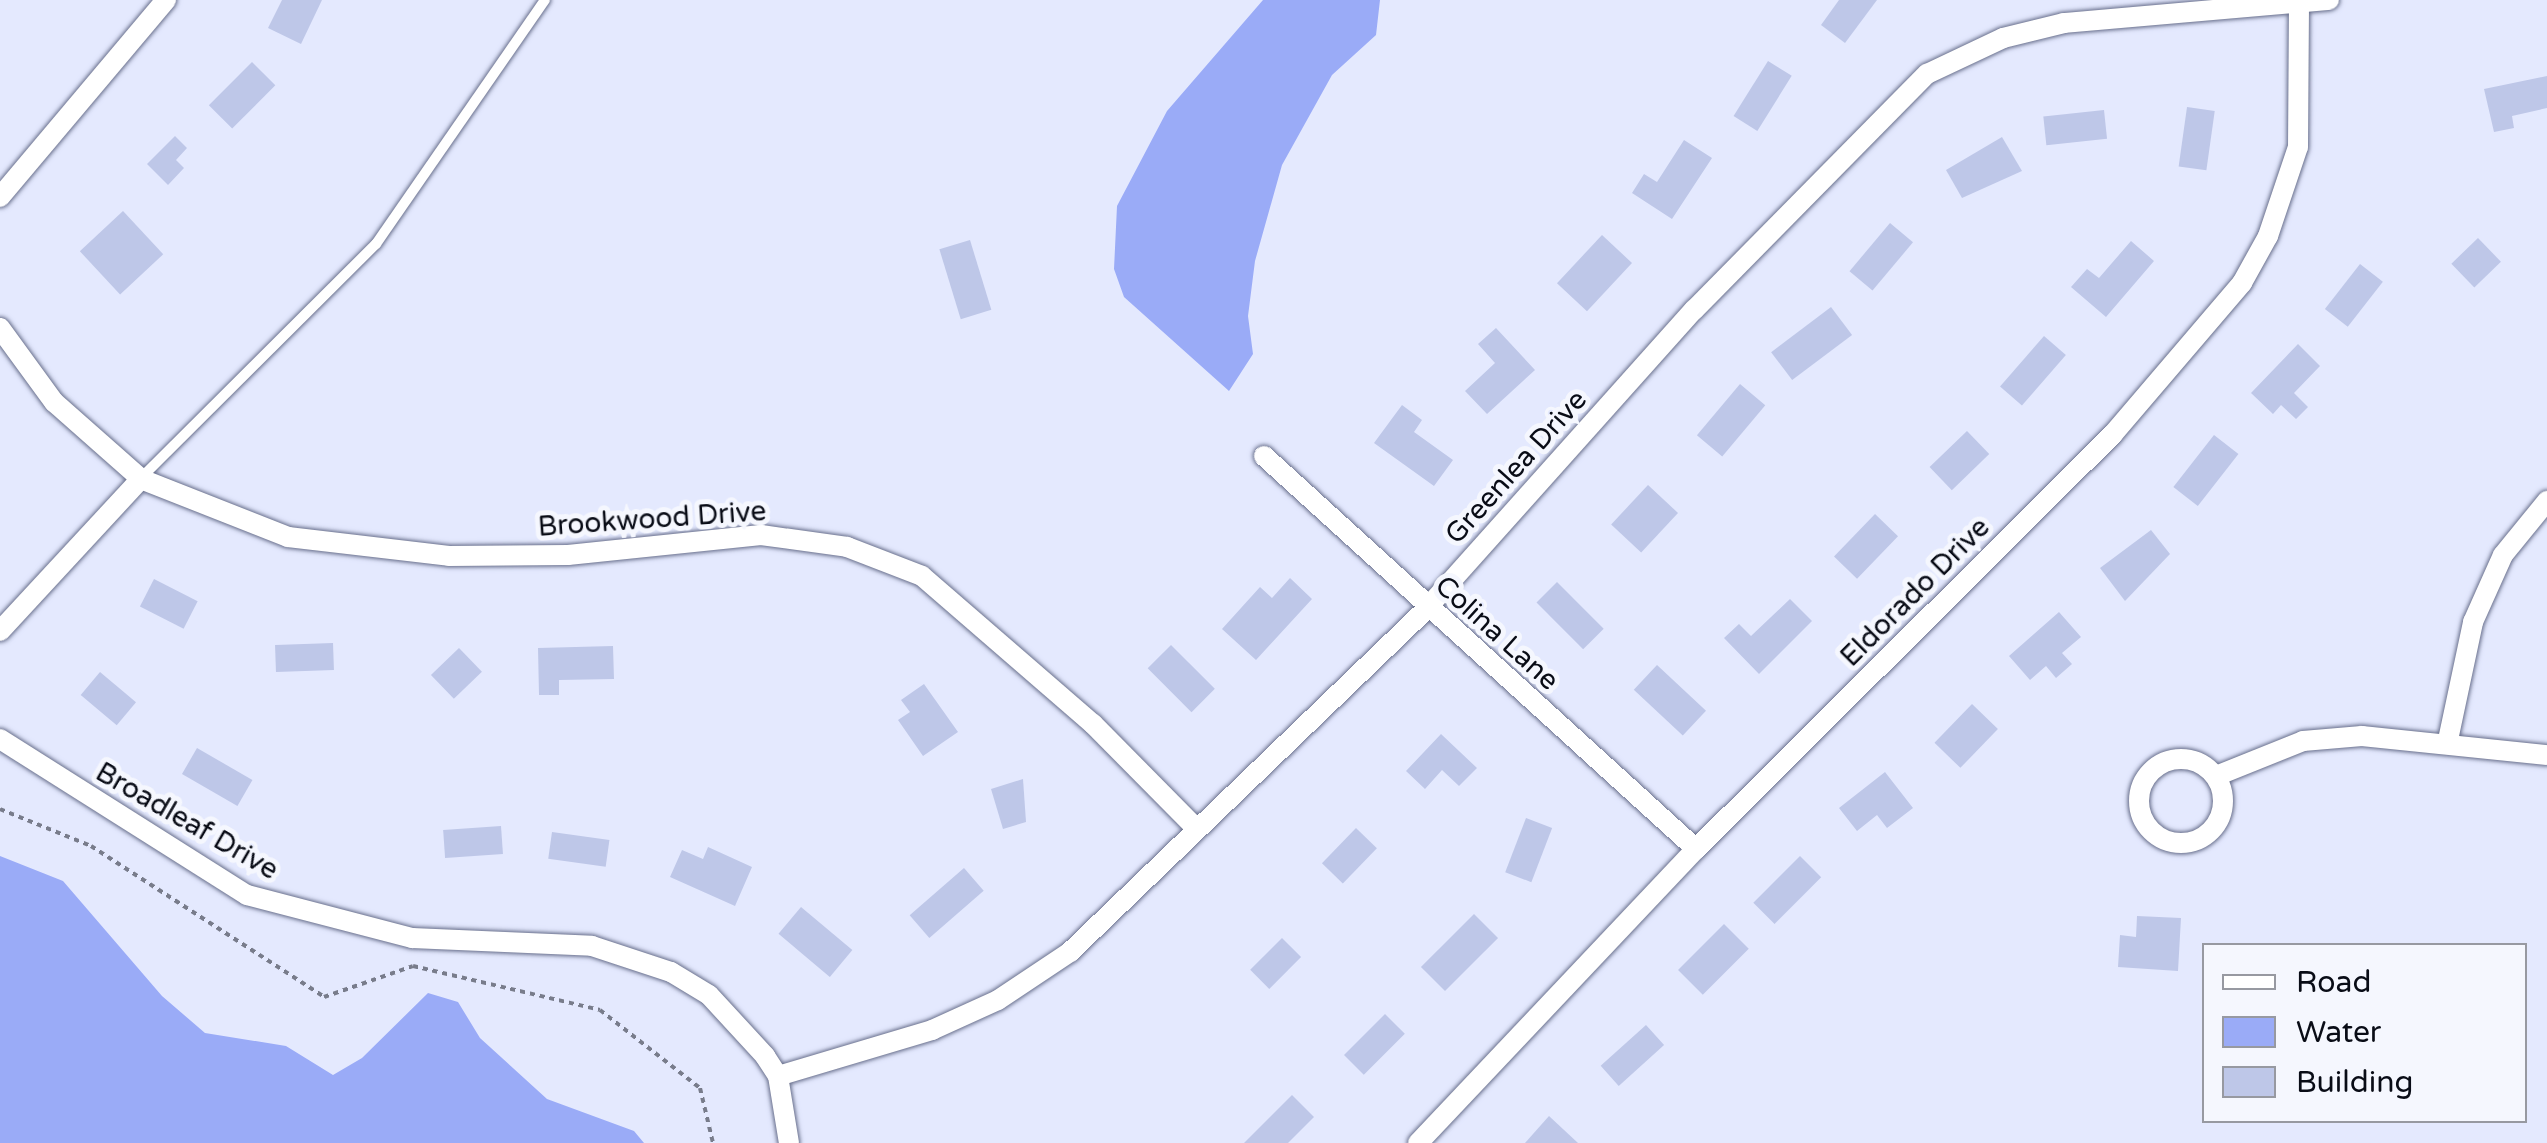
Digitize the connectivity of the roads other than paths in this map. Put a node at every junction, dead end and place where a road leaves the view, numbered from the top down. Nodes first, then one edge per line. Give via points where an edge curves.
1 (166, 0) edge
2 (544, 0) edge
3 (2329, 0) edge
4 (2300, 4) junction
5 (0, 197) edge
6 (0, 328) edge
7 (1264, 456) dead end
8 (141, 479) junction
9 (2547, 500) edge
10 (1428, 607) junction
11 (0, 631) edge
12 (0, 739) edge
13 (2448, 740) junction
14 (2547, 756) edge
15 (2216, 776) junction
16 (1194, 827) junction
17 (1696, 849) junction
18 (778, 1076) junction
19 (789, 1143) edge
20 (1418, 1143) edge

1 - 5 street
2 - 8 lane via 417,196
3 - 4 street, Greenlea Drive
4 - 10 street, Greenlea Drive via 2064,23 2003,38 1927,74 1708,296
4 - 17 street, Eldorado Drive via 2298,148 2268,236 2242,283 2113,434
6 - 8 street, Brookwood Drive via 54,402
7 - 10 street, Colina Lane
8 - 11 street
8 - 16 street, Brookwood Drive via 288,537 338,546 568,554 761,535 866,554 922,576 968,613
9 - 13 street via 2503,556 2473,622
10 - 16 street, Greenlea Drive
10 - 17 street, Colina Lane
12 - 18 street, Broadleaf Drive via 247,896 412,938 539,940 632,954 709,994
13 - 14 street
13 - 15 street via 2303,741
15 - 15 street via 2182,758 2156,766 2138,800 2146,826 2180,844 2205,836 2221,815
16 - 18 street, Greenlea Drive via 1070,952 998,1000 932,1030
17 - 20 street, Eldorado Drive
18 - 19 street

